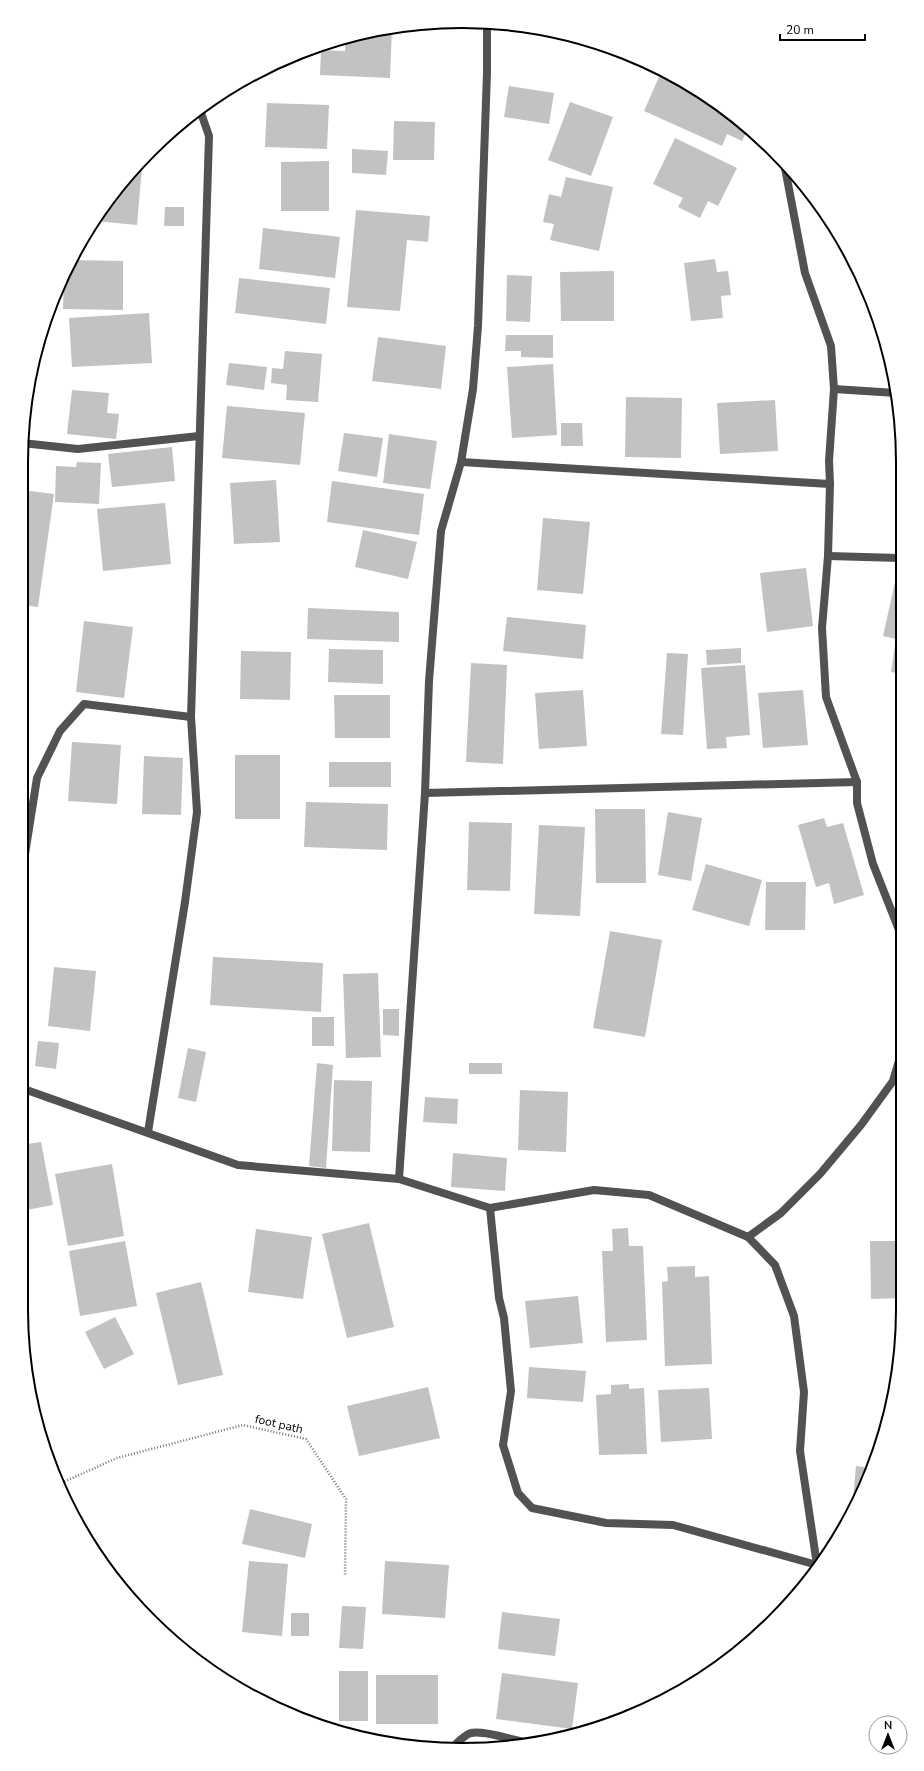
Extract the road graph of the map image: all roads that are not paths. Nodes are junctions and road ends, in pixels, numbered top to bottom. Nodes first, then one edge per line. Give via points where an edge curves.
1 (487, 29) edge
2 (202, 115) edge
3 (787, 175) edge
4 (834, 389) junction
5 (890, 394) edge
6 (199, 436) junction
7 (29, 444) edge
8 (461, 462) junction
9 (830, 484) junction
10 (828, 556) junction
11 (896, 558) edge
12 (190, 717) junction
13 (857, 782) junction
14 (425, 793) junction
15 (28, 841) edge
16 (896, 922) edge
17 (896, 1081) edge
18 (28, 1090) edge
19 (148, 1132) junction
20 (399, 1179) junction
21 (490, 1208) junction
22 (748, 1237) junction
23 (816, 1559) edge
24 (813, 1563) edge
25 (515, 1739) edge
26 (457, 1743) edge

1 - 8 street via 478,326 473,389
2 - 6 street via 209,136
3 - 4 street via 805,273 831,346
4 - 5 street
4 - 9 street
6 - 7 street via 78,449
6 - 12 street
8 - 9 street
8 - 14 street via 441,531 429,681
9 - 10 street
10 - 11 street
10 - 13 street via 822,628 826,697
12 - 15 street via 84,704 60,731 38,778
12 - 19 street via 197,812
13 - 14 street
13 - 16 street via 857,804 873,864
14 - 20 street
17 - 22 street via 820,1174 781,1213
18 - 19 street
19 - 20 street via 238,1165
20 - 21 street
21 - 22 street via 594,1190 649,1195
21 - 24 street via 511,1391 503,1445 518,1493 532,1508 606,1523 673,1525
22 - 23 street via 775,1265 794,1316 804,1392 800,1451
25 - 26 street via 500,1735 471,1733

